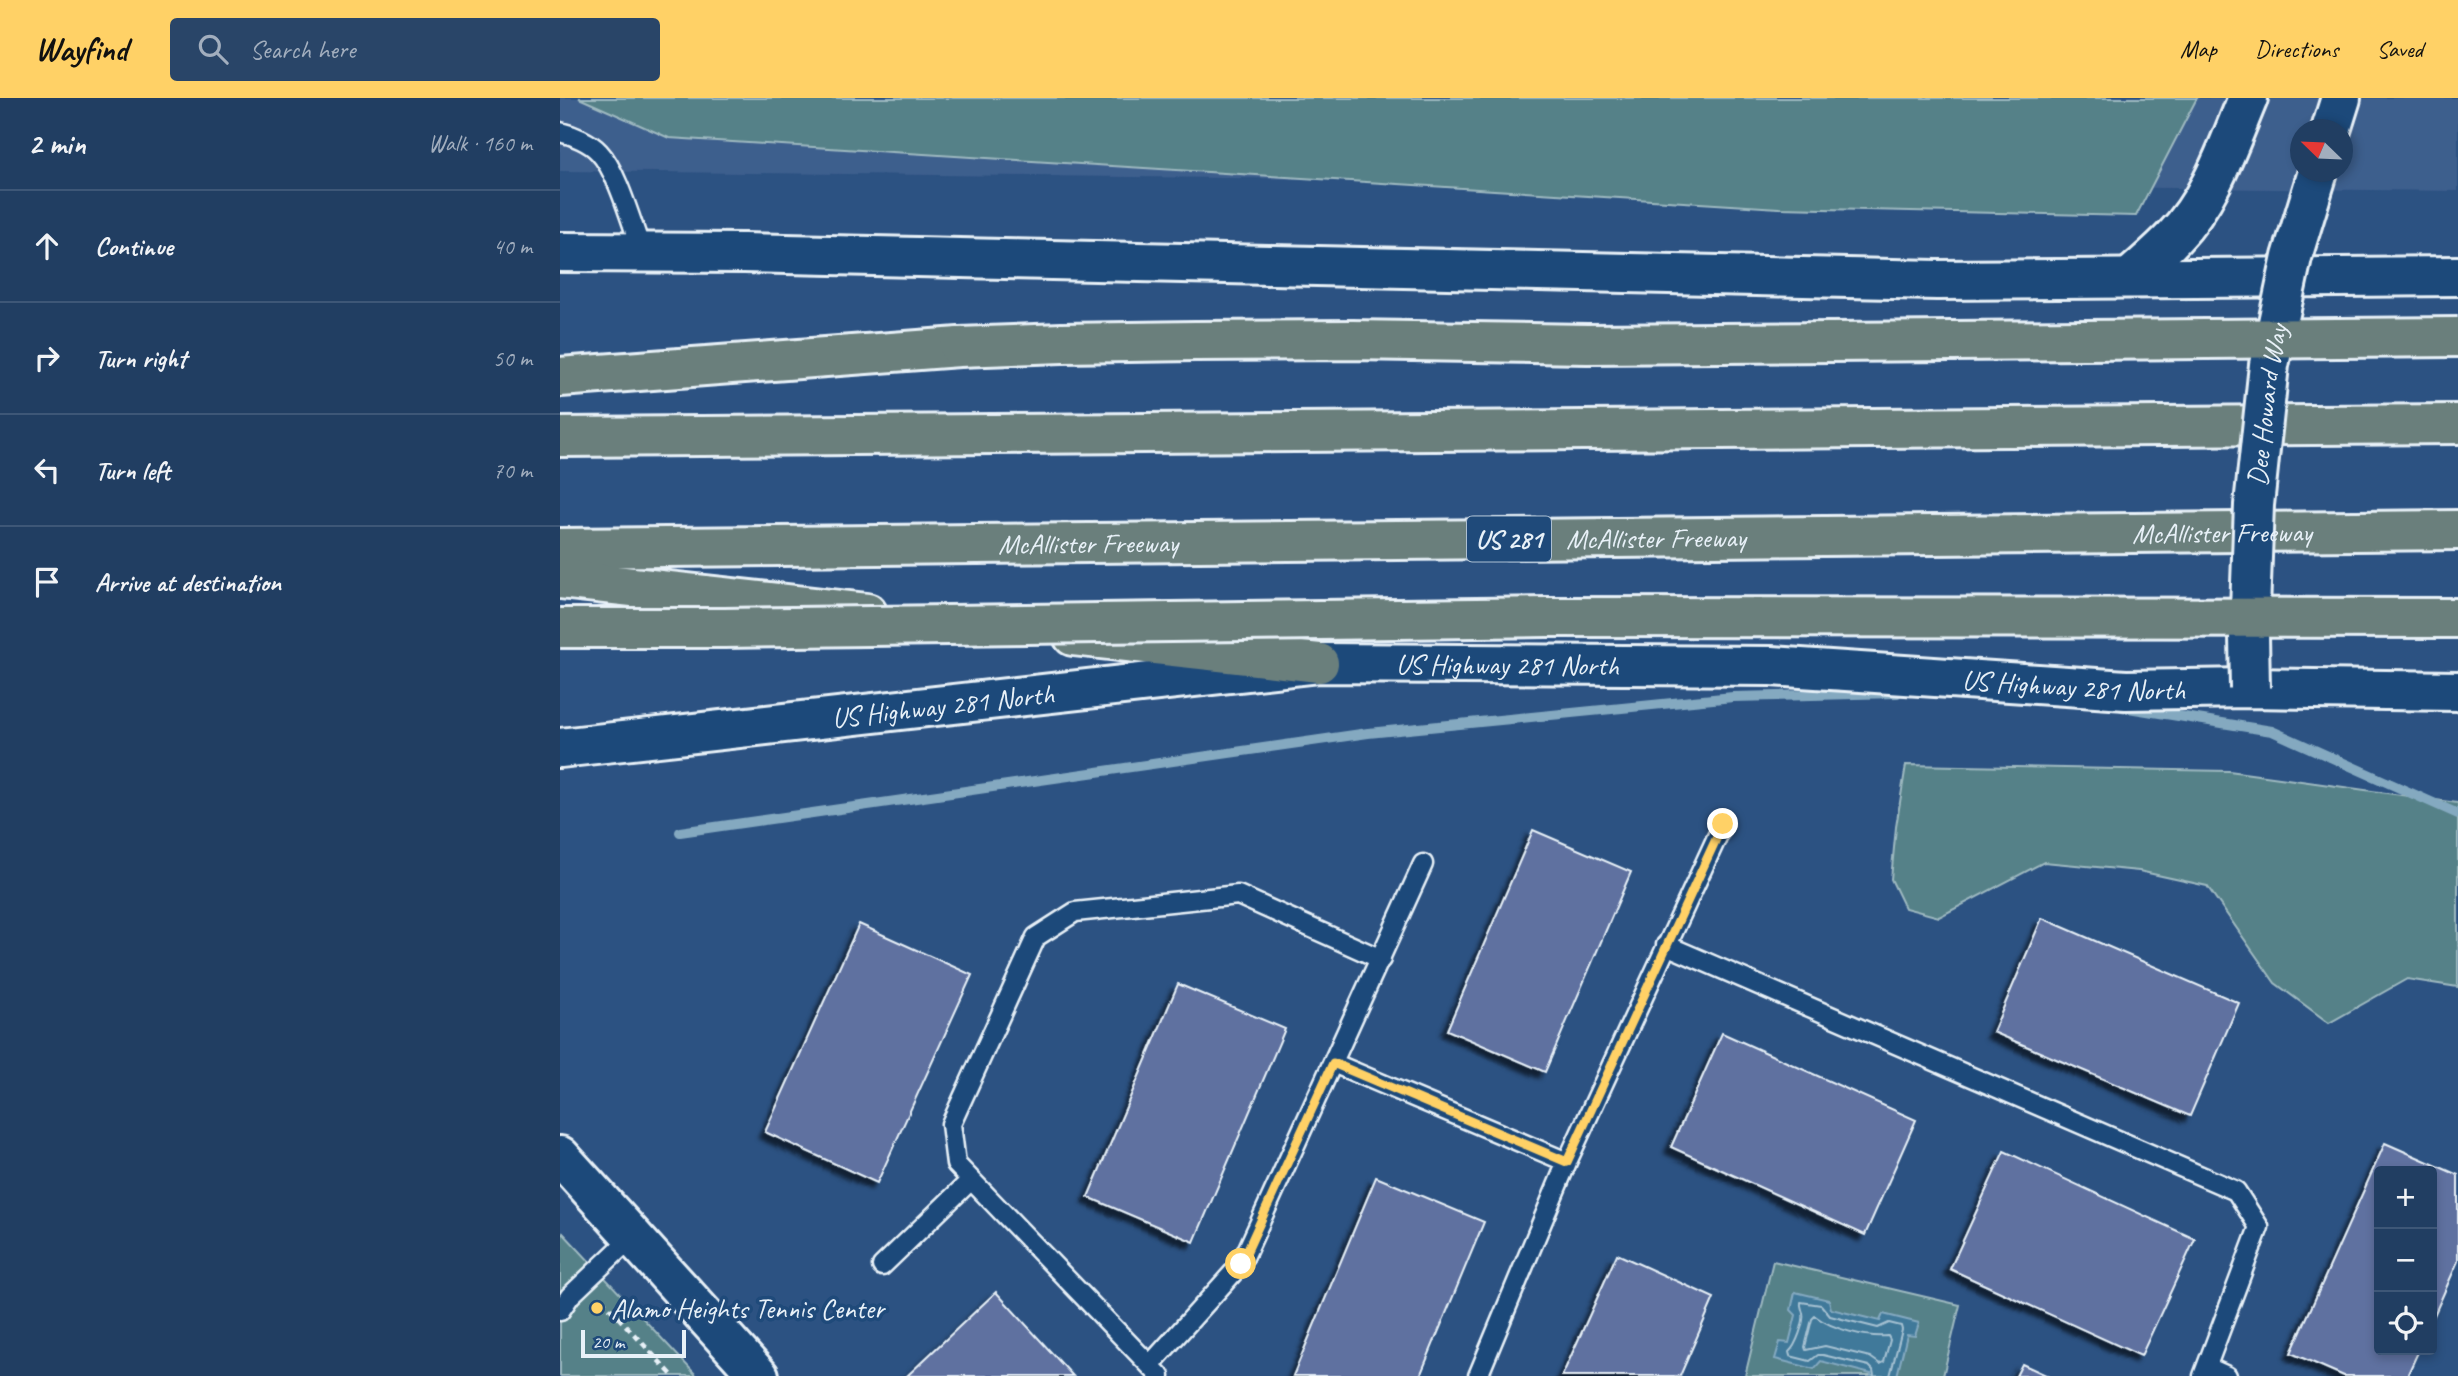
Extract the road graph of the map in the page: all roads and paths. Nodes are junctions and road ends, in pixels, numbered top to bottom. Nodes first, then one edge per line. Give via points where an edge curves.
1 (2248, 98) edge
2 (560, 132) edge
3 (2315, 182) edge
4 (560, 252) edge
5 (642, 254) junction
6 (2458, 276) edge
7 (2130, 278) junction
8 (2458, 337) edge
9 (560, 377) edge
10 (2458, 424) edge
11 (560, 437) edge
12 (2458, 530) edge
13 (560, 548) edge
14 (560, 579) edge
15 (2458, 618) edge
16 (560, 628) edge
17 (1319, 663) junction
18 (2250, 688) junction
19 (2458, 691) edge
20 (560, 748) edge
21 (1723, 824) dead end
22 (1423, 864) dead end
23 (1666, 945) junction
24 (1381, 959) junction
25 (1333, 1063) junction
26 (560, 1156) edge
27 (1567, 1162) junction
28 (971, 1180) junction
29 (633, 1236) junction
30 (882, 1266) dead end
31 (585, 1282) junction
32 (560, 1311) edge
33 (1155, 1371) edge
34 (2205, 1371) edge
35 (673, 1376) edge
36 (759, 1376) edge
37 (1478, 1376) edge
38 (2227, 1376) edge

1 - 7 main road via 2201,202 2175,236
2 - 5 lane via 598,150 610,167
3 - 18 main road, Dee Howard Way, bridge via 2292,257 2269,365 2254,505
4 - 5 main road
5 - 7 main road via 1937,280
6 - 7 main road
8 - 9 highway, bridge via 1062,343
10 - 11 highway
12 - 13 highway, McAllister Freeway / US 281
14 - 17 highway
15 - 16 highway, bridge via 1546,617
17 - 18 main road, US Highway 281 North via 1771,666 2126,690
17 - 20 main road, US Highway 281 North
18 - 19 main road, US Highway 281 North
21 - 23 lane
22 - 24 lane
23 - 27 lane
23 - 34 lane via 2236,1191 2259,1227
24 - 25 lane
24 - 28 lane via 1238,895 1075,912 1035,937 951,1124 956,1164
25 - 27 lane
25 - 33 lane via 1241,1264
26 - 29 main road
27 - 37 lane
28 - 30 lane
28 - 33 lane
29 - 31 lane
29 - 36 main road
31 - 32 lane
31 - 35 path
34 - 38 lane

